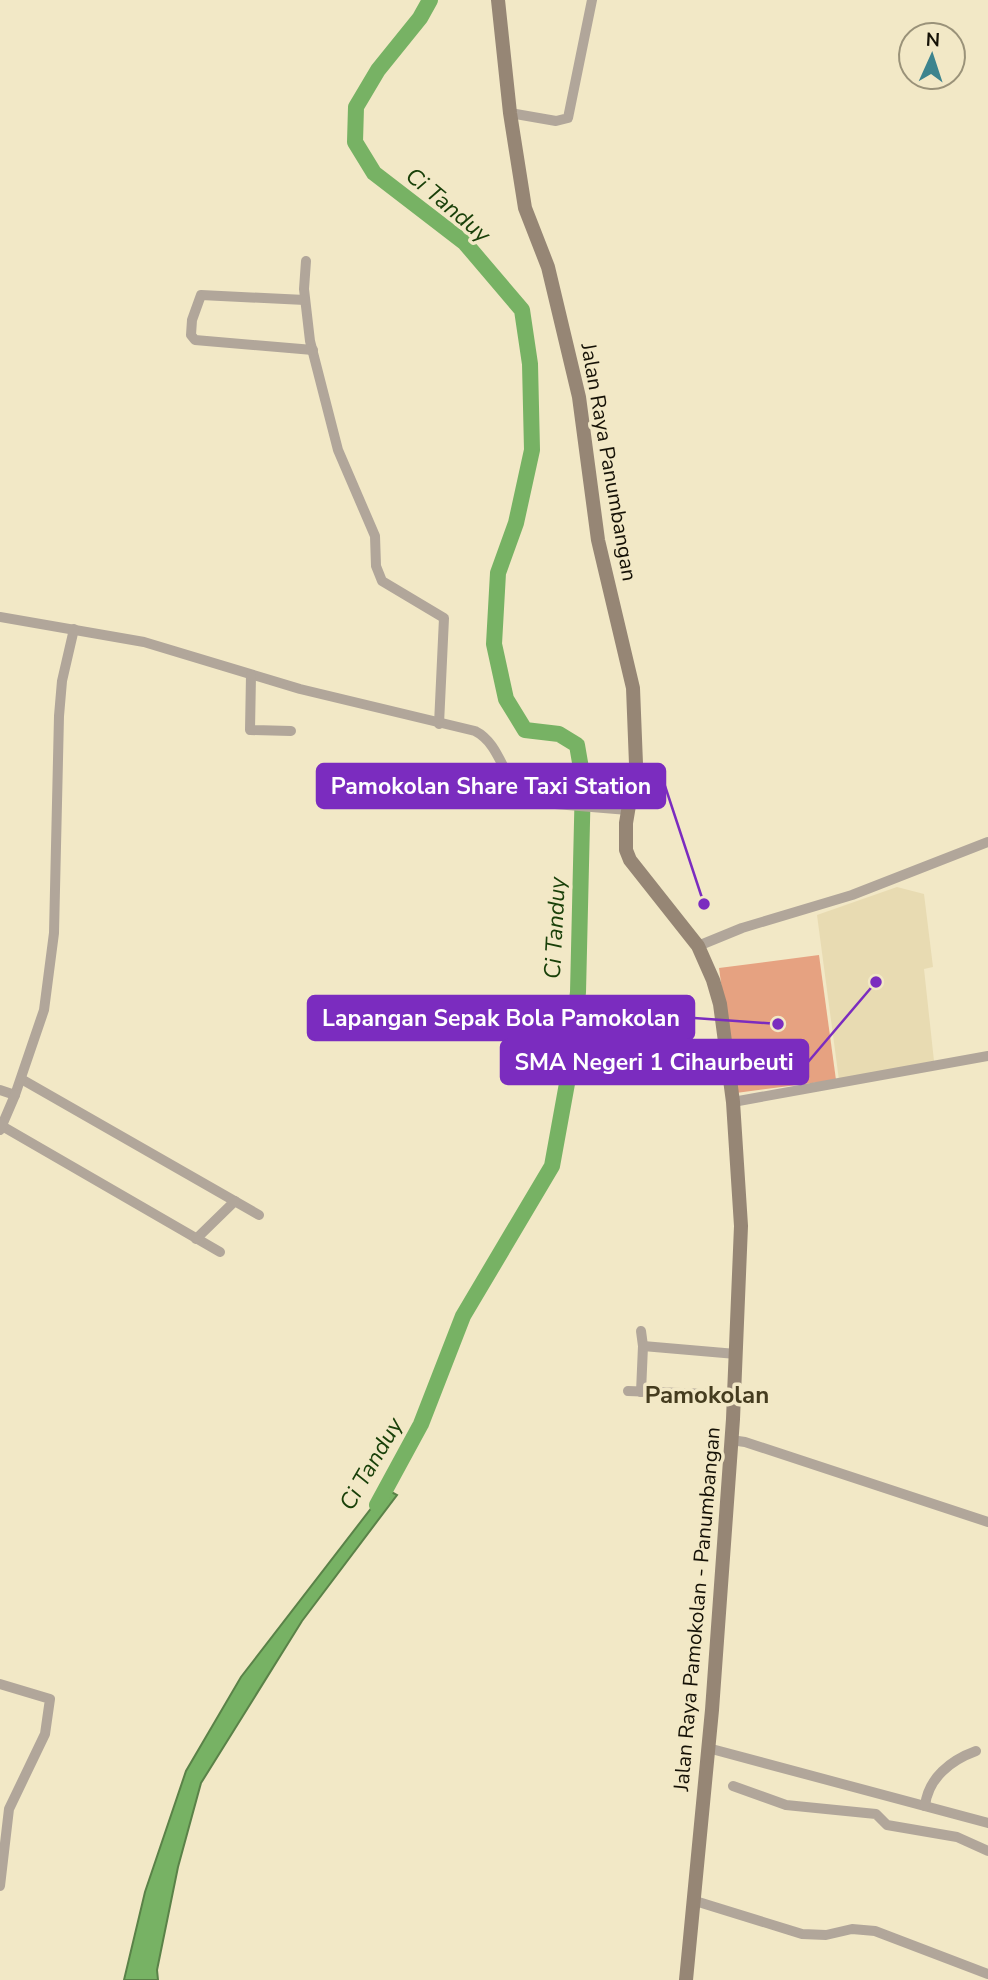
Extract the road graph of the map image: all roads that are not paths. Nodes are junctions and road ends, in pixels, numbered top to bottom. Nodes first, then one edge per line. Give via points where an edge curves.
1 (498, 0) edge
2 (592, 0) edge
3 (510, 113) junction
4 (306, 261) dead end
5 (305, 300) junction
6 (313, 350) junction
7 (0, 617) edge
8 (74, 629) junction
9 (250, 675) junction
10 (439, 724) junction
11 (291, 731) dead end
12 (628, 810) junction
13 (988, 842) edge
14 (698, 946) junction
15 (988, 1056) edge
16 (23, 1080) junction
17 (0, 1090) edge
18 (15, 1095) junction
19 (733, 1102) junction
20 (1, 1128) edge
21 (235, 1201) junction
22 (259, 1215) dead end
23 (195, 1239) junction
24 (220, 1252) dead end
25 (641, 1331) dead end
26 (643, 1346) junction
27 (736, 1353) junction
28 (628, 1391) dead end
29 (641, 1392) junction
30 (734, 1395) junction
31 (731, 1440) junction
32 (988, 1522) edge
33 (0, 1684) edge
34 (708, 1748) junction
35 (976, 1751) dead end
36 (733, 1786) dead end
37 (925, 1807) junction
38 (988, 1824) edge
39 (988, 1851) edge
40 (0, 1886) edge
41 (692, 1900) junction
42 (988, 1973) edge
43 (686, 1980) edge

1 - 3 main road, Jalan Raya Panumbangan
2 - 3 street via 566,121
3 - 12 main road, Jalan Raya Panumbangan via 526,208 548,267 579,397 598,540 633,688 636,764
4 - 5 street
5 - 6 street
5 - 6 street via 201,295 191,335 195,340
6 - 10 street via 344,468 375,536 376,566 382,581 444,618
7 - 8 street
8 - 9 street via 144,642
8 - 16 street via 59,716 54,933 44,1010
9 - 10 street
9 - 11 street via 250,730
10 - 12 street via 482,735 518,794 531,803
12 - 14 main road, Jalan Raya Pamokolan - Panumbangan via 625,835 630,860
13 - 14 street via 852,895
14 - 19 main road, Jalan Raya Pamokolan - Panumbangan via 720,1004
15 - 19 street
16 - 18 street
16 - 21 street
17 - 18 street
18 - 20 street
19 - 27 main road, Jalan Raya Pamokolan - Panumbangan via 741,1226
20 - 23 street
21 - 22 street
21 - 23 street
23 - 24 street
25 - 26 street
26 - 27 street
26 - 29 street
27 - 30 main road, Jalan Raya Pamokolan - Panumbangan
28 - 29 street
29 - 30 street
30 - 31 main road, Jalan Raya Pamokolan - Panumbangan
31 - 32 street
31 - 34 main road, Jalan Raya Pamokolan - Panumbangan
33 - 40 street via 50,1700 45,1734 9,1809
34 - 37 street
34 - 41 main road, Jalan Raya Pamokolan - Panumbangan
35 - 37 street via 940,1774 931,1785
36 - 39 street via 786,1805 876,1814 887,1825 957,1837
37 - 38 street
41 - 42 street via 802,1934 875,1931
41 - 43 main road, Jalan Raya Pamokolan - Panumbangan

